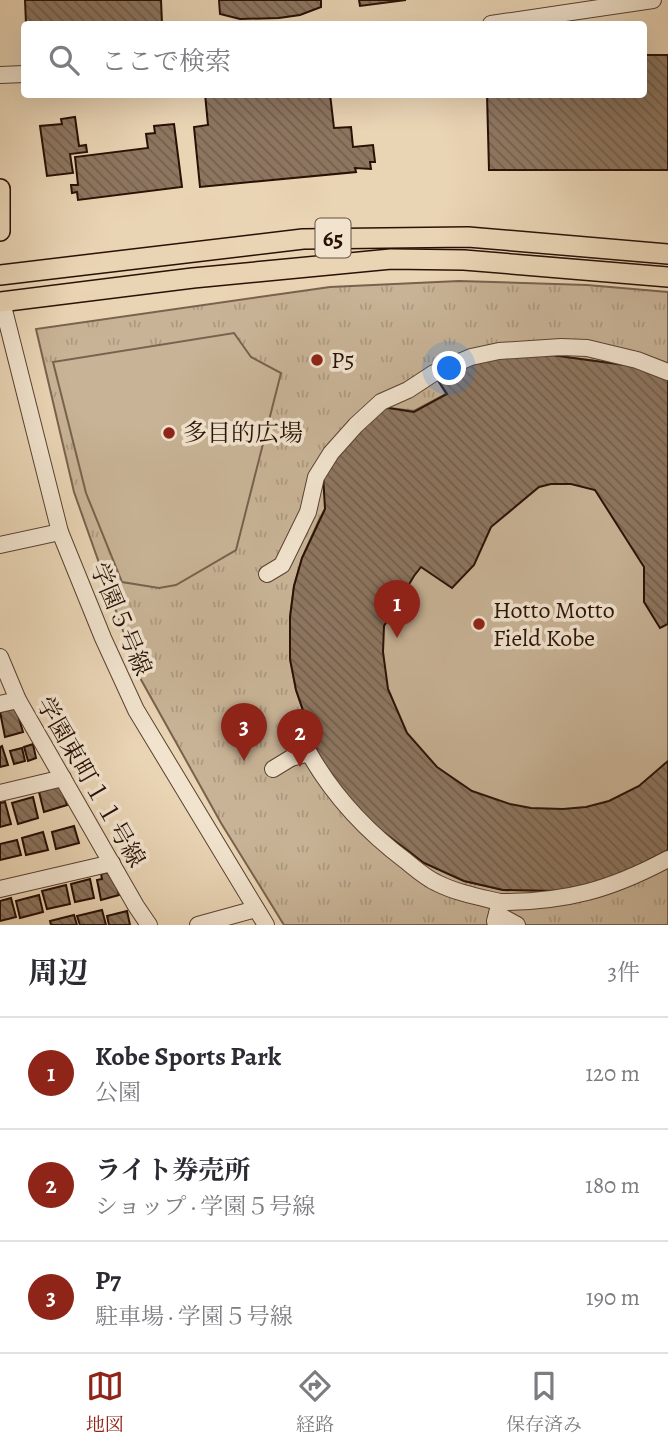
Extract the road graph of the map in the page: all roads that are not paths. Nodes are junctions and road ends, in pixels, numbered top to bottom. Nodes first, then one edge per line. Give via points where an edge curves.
1 (653, 0) edge
2 (511, 21) edge
3 (21, 74) edge
4 (0, 75) edge
5 (0, 189) edge
6 (0, 231) edge
7 (668, 254) edge
8 (0, 275) edge
9 (668, 276) edge
10 (1, 299) edge
11 (668, 372) edge
12 (60, 532) junction
13 (0, 545) edge
14 (267, 574) dead end
15 (0, 657) edge
16 (18, 700) junction
17 (0, 704) edge
18 (273, 769) dead end
19 (63, 778) junction
20 (0, 793) edge
21 (668, 859) edge
22 (111, 863) junction
23 (0, 889) edge
24 (256, 909) junction
25 (498, 914) edge
26 (149, 925) edge
27 (198, 925) edge
28 (266, 925) edge
29 (516, 925) edge

1 - 2 street
3 - 4 street
5 - 6 main road
7 - 8 main road, 65 via 491,238 350,237
9 - 10 main road, 65 via 391,259
10 - 12 street, 学園５号線
11 - 14 street via 587,348 561,347 499,351 434,373 381,402 331,453 316,477 309,512 282,565
12 - 13 street
12 - 24 street, 学園５号線 via 136,710
15 - 16 street, 学園東町１１号線
16 - 17 street
16 - 19 street, 学園東町１１号線
18 - 25 street via 313,752 324,779 358,821 446,890
19 - 20 street
19 - 22 street, 学園東町１１号線
21 - 25 street via 614,885 569,898 529,902
22 - 23 street
22 - 26 street, 学園東町１１号線
24 - 27 street
24 - 28 street, 学園５号線
25 - 29 street

